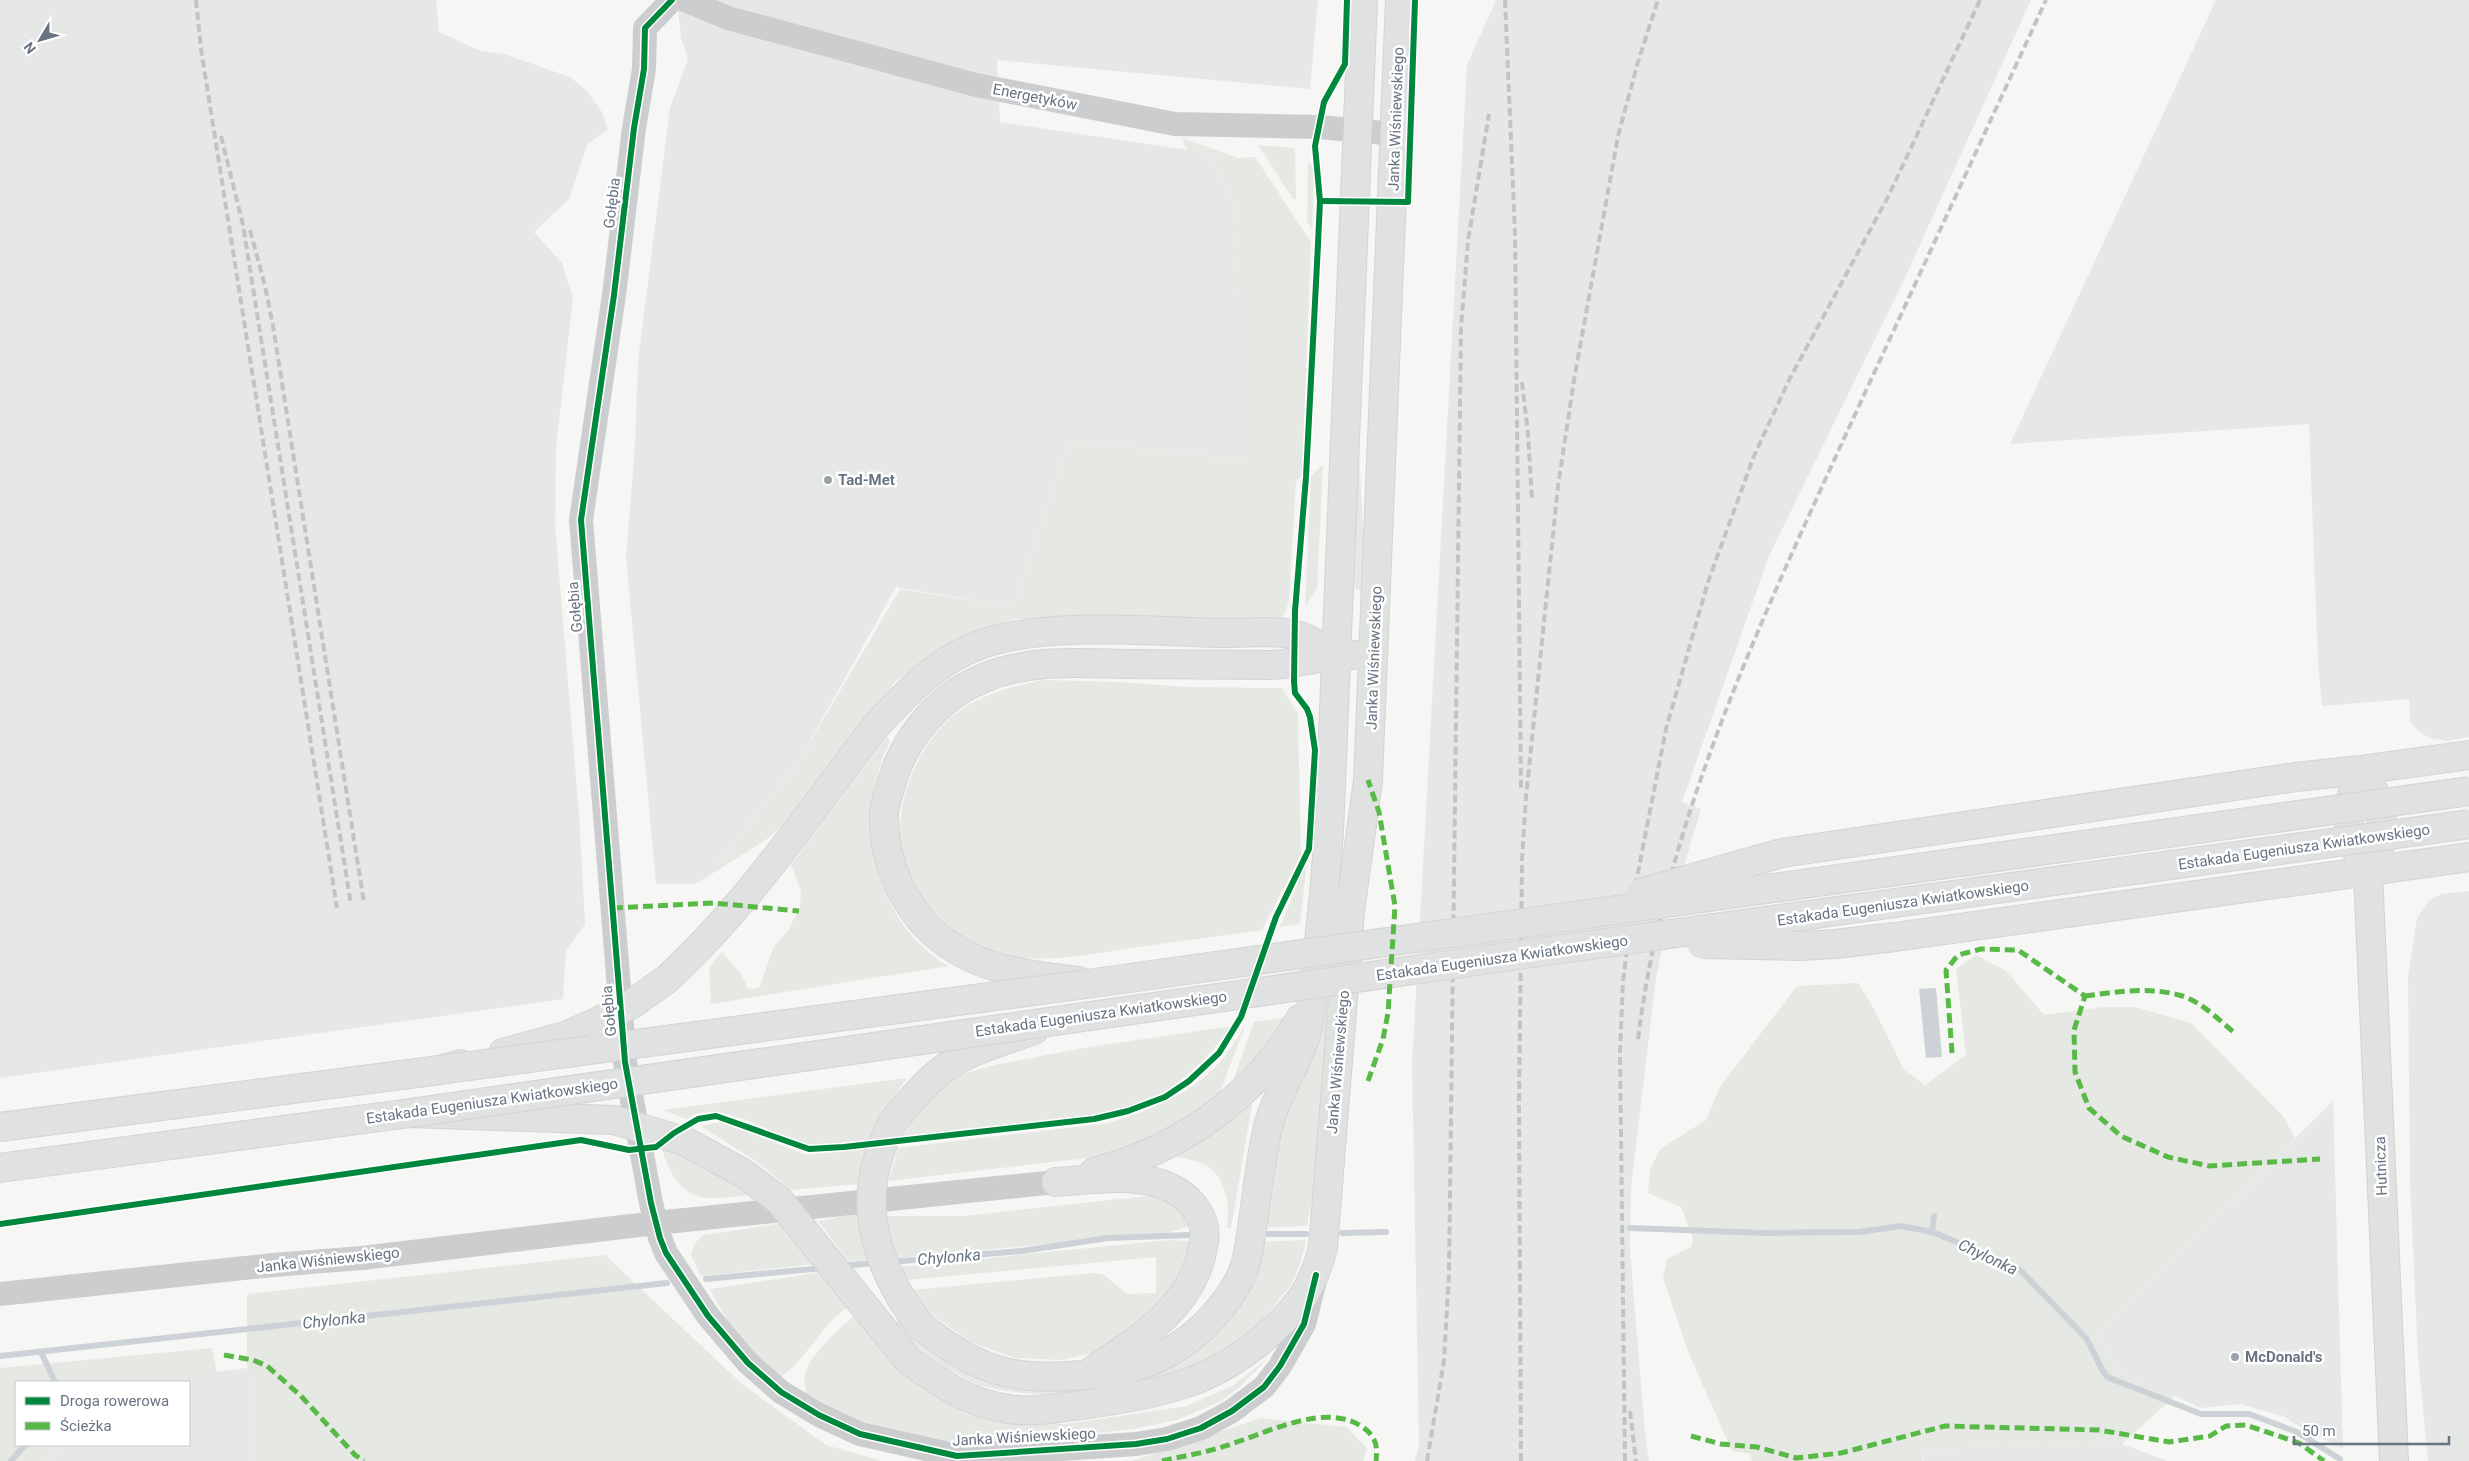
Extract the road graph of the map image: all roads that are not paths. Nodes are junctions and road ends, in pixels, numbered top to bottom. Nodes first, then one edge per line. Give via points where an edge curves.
1 (672, 0) edge
2 (685, 0) edge
3 (1363, 0) edge
4 (1400, 0) edge
5 (1358, 132) junction
6 (1395, 134) junction
7 (1337, 655) junction
8 (1374, 655) junction
9 (2469, 754) edge
10 (2430, 760) junction
11 (2360, 770) junction
12 (2469, 770) edge
13 (2469, 791) edge
14 (2469, 824) edge
15 (2469, 846) edge
16 (2469, 857) edge
17 (2442, 861) junction
18 (2368, 872) junction
19 (1543, 921) junction
20 (1617, 943) junction
21 (1094, 983) junction
22 (1314, 985) junction
23 (1060, 1020) junction
24 (440, 1070) junction
25 (410, 1112) junction
26 (0, 1127) edge
27 (0, 1168) edge
28 (1056, 1182) junction
29 (656, 1223) junction
30 (1316, 1275) junction
31 (0, 1294) edge
32 (1086, 1375) junction
33 (2394, 1461) edge

1 - 29 street, Gołębia via 645,28 644,69 581,520 626,1062
2 - 5 street, Energetyków via 728,18 1001,90 1175,124 1319,126
3 - 5 main road, Janka Wiśniewskiego
4 - 6 main road, Janka Wiśniewskiego
5 - 6 street, Energetyków
5 - 7 main road, Janka Wiśniewskiego
6 - 8 main road, Janka Wiśniewskiego
7 - 8 main road
7 - 21 main road, bridge via 1295,664 1270,665 1035,665 984,677 958,692 931,713 910,739 892,779 884,812 886,842 896,881 913,911 944,942 975,960 1018,973
7 - 22 main road, Janka Wiśniewskiego via 1329,832
7 - 24 main road, bridge via 1295,634 1076,631 1015,635 955,656 932,671 875,727 734,912 667,979 615,1013 564,1036
8 - 30 main road, Janka Wiśniewskiego via 1368,780 1350,912 1328,1198 1323,1247
9 - 10 main road
10 - 11 main road
10 - 12 street
11 - 18 main road, Hutnicza via 2369,782 2383,818 2382,845
11 - 19 main road, bridge via 1782,853
13 - 19 main road, Estakada Eugeniusza Kwiatkowskiego, bridge
14 - 20 main road, Estakada Eugeniusza Kwiatkowskiego, bridge
15 - 17 street
16 - 17 main road
17 - 18 main road
18 - 20 main road, bridge via 1835,944
18 - 33 main road, Hutnicza
19 - 21 main road, Estakada Eugeniusza Kwiatkowskiego, bridge
20 - 23 main road, Estakada Eugeniusza Kwiatkowskiego, bridge
21 - 24 main road, Estakada Eugeniusza Kwiatkowskiego, bridge
22 - 28 main road via 1282,1048 1222,1110 1165,1146 1116,1166
22 - 32 main road via 1303,1045 1282,1086 1270,1122 1247,1260 1233,1291 1213,1318 1190,1340 1168,1354 1110,1374
23 - 25 main road, Estakada Eugeniusza Kwiatkowskiego, bridge
23 - 32 main road, bridge via 976,1052 944,1069 924,1085 892,1122 881,1147 872,1201 886,1272 922,1326 946,1346 992,1370 1037,1378
24 - 26 main road, Estakada Eugeniusza Kwiatkowskiego
25 - 27 main road, Estakada Eugeniusza Kwiatkowskiego
25 - 30 main road, bridge via 614,1120 684,1141 743,1173 779,1200 908,1360 947,1388 1008,1409 1040,1410 1144,1395 1200,1379 1252,1350 1286,1317
28 - 29 street, Janka Wiśniewskiego
28 - 32 main road via 1110,1178 1154,1182 1178,1192 1193,1204 1203,1219 1205,1239 1202,1258 1193,1281 1182,1296 1166,1316
29 - 30 street, Janka Wiśniewskiego via 666,1253 708,1316 748,1362 781,1392 860,1434 957,1456 1136,1444 1167,1439 1201,1428 1232,1411 1264,1387 1280,1366 1304,1324
29 - 31 street, Janka Wiśniewskiego via 362,1258

